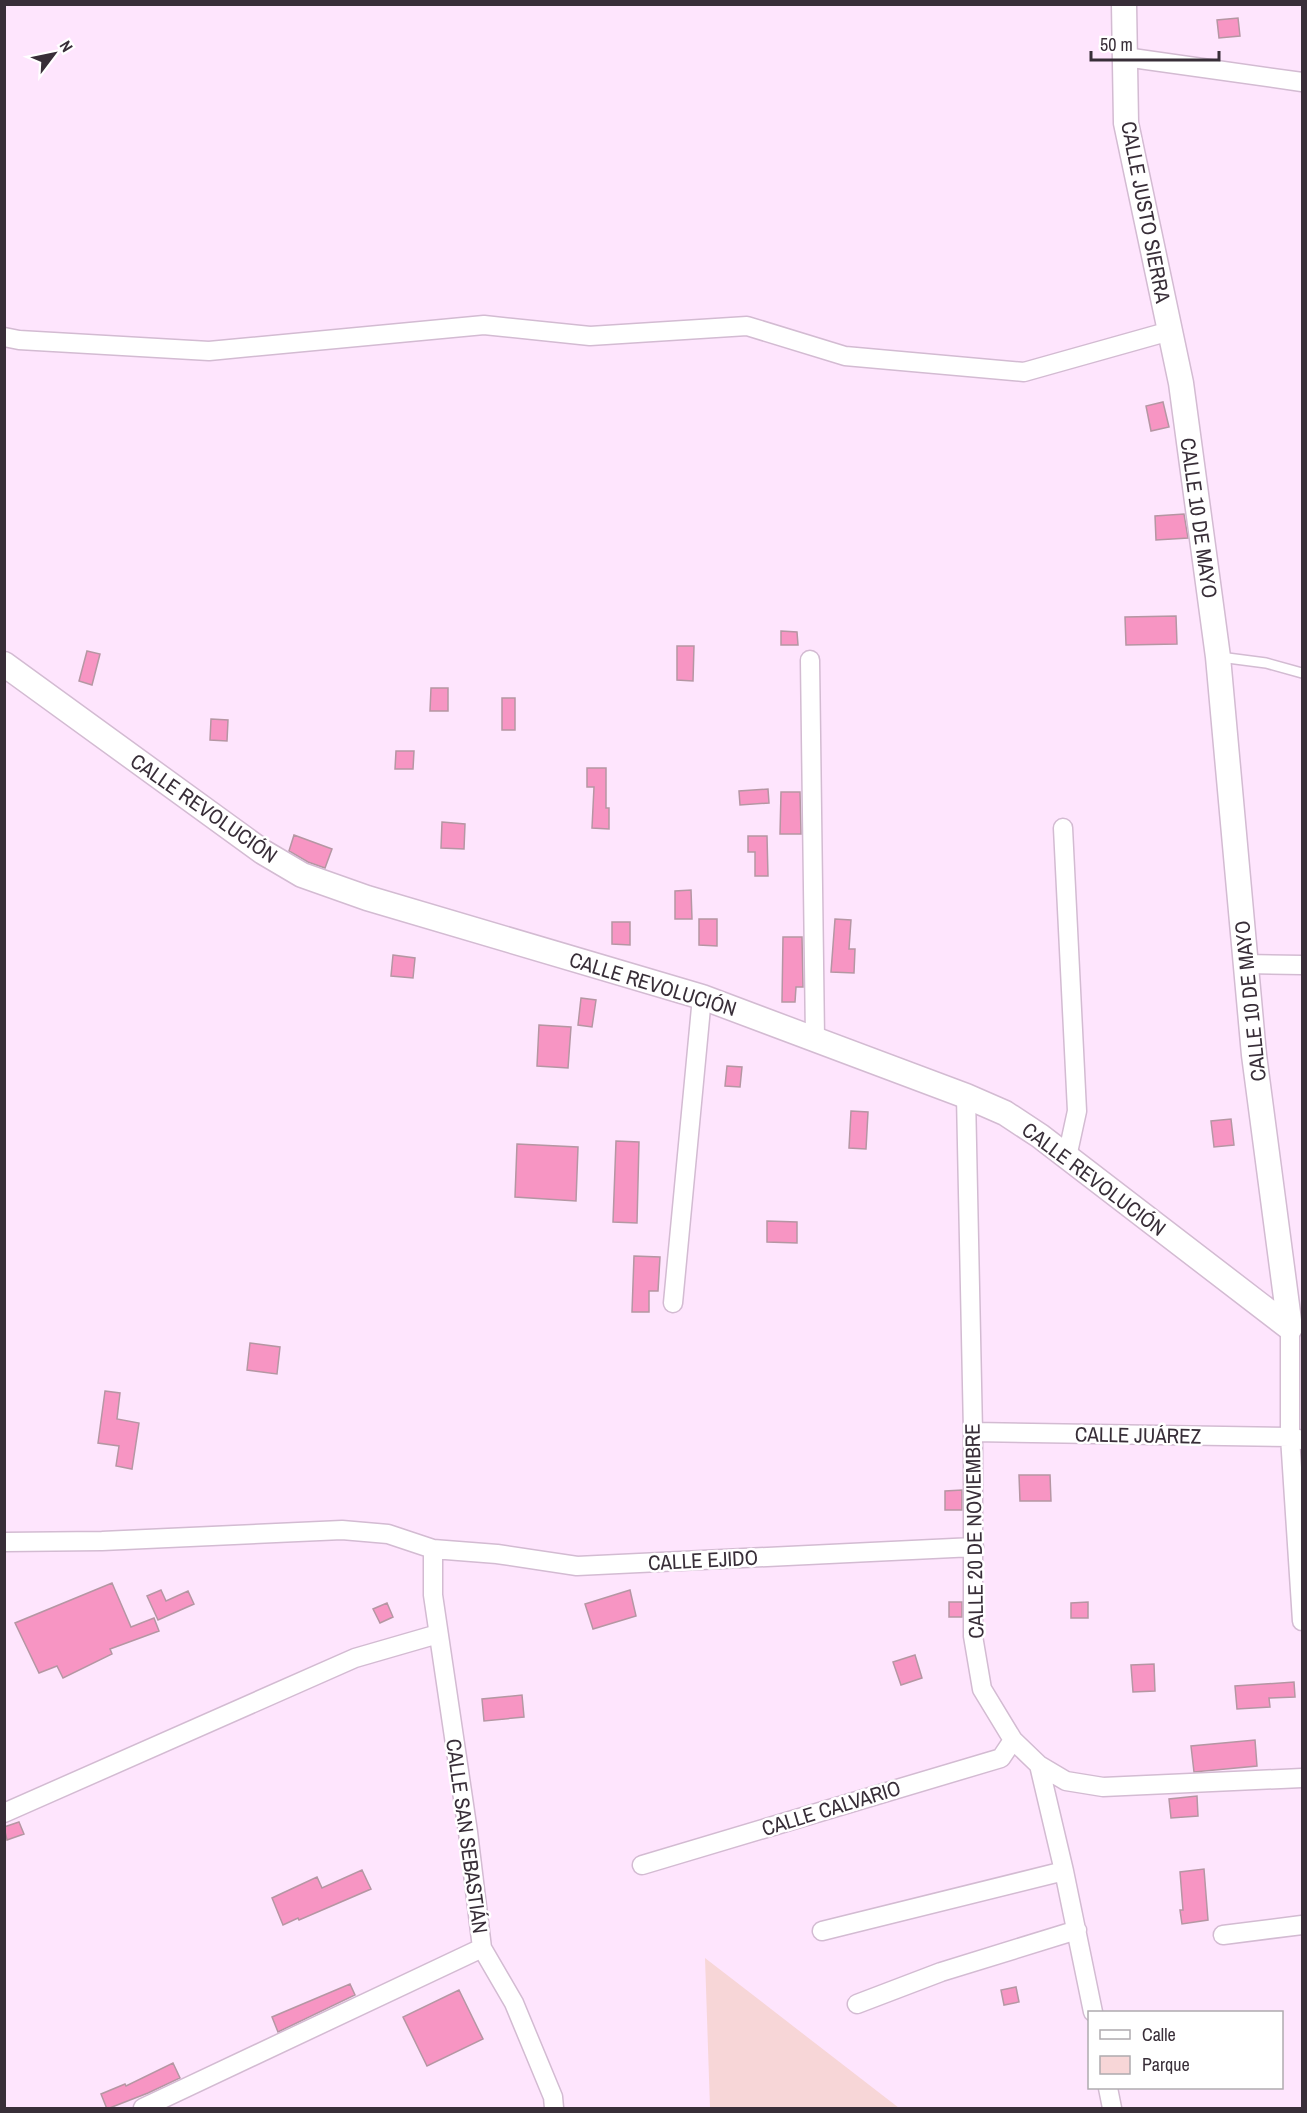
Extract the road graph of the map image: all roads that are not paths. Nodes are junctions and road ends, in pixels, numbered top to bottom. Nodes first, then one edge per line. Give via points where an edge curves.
1 (1124, 4) edge
2 (1125, 57) junction
3 (1302, 82) edge
4 (1170, 331) junction
5 (4, 337) edge
6 (1181, 383) joint
7 (1218, 657) junction
8 (810, 660) dead end
9 (4, 664) edge
10 (1302, 673) edge
11 (1063, 828) dead end
12 (1245, 964) junction
13 (1302, 966) edge
14 (702, 997) junction
15 (815, 1039) junction
16 (966, 1096) junction
17 (1067, 1157) junction
18 (673, 1303) dead end
19 (1295, 1305) edge
20 (1290, 1328) junction
21 (973, 1432) junction
22 (1296, 1439) edge
23 (4, 1542) edge
24 (974, 1547) junction
25 (433, 1549) junction
26 (1302, 1621) edge
27 (438, 1634) junction
28 (1013, 1740) junction
29 (1040, 1765) junction
30 (1302, 1778) edge
31 (4, 1813) edge
32 (642, 1865) dead end
33 (1064, 1871) junction
34 (1302, 1925) edge
35 (1077, 1930) junction
36 (822, 1931) dead end
37 (1222, 1935) dead end
38 (482, 1948) junction
39 (857, 2004) dead end
40 (1093, 2011) edge
41 (1108, 2089) edge
42 (143, 2109) edge
43 (554, 2109) edge
44 (1112, 2109) edge

1 - 2 street, CALLE JUSTO SIERRA
2 - 3 street
2 - 4 street, CALLE JUSTO SIERRA via 1126,123
4 - 5 street via 1024,372 845,356 747,326 590,336 484,325 209,351
4 - 6 street, CALLE JUSTO SIERRA
6 - 7 street, CALLE 10 DE MAYO
7 - 10 lane via 1266,663
7 - 12 street, CALLE 10 DE MAYO
8 - 15 street
9 - 14 street, CALLE REVOLUCIÓN via 263,852 302,875 367,898
11 - 17 street via 1077,1111
12 - 13 street
12 - 19 street, CALLE 10 DE MAYO via 1254,1055
14 - 15 street, CALLE REVOLUCIÓN
14 - 18 street
15 - 16 street, CALLE REVOLUCIÓN
16 - 17 street, CALLE REVOLUCIÓN via 1005,1113
16 - 21 street, CALLE 20 DE NOVIEMBRE
17 - 20 street, CALLE REVOLUCIÓN
19 - 20 street, CALLE 10 DE MAYO
20 - 22 street, CALLE 10 DE MAYO
21 - 22 street, CALLE JUÁREZ
21 - 24 street, CALLE 20 DE NOVIEMBRE
22 - 26 street, CALLE 10 DE MAYO
23 - 25 street, CALLE EJIDO via 342,1530 388,1534
24 - 25 street, CALLE EJIDO via 577,1566
24 - 28 street, CALLE 20 DE NOVIEMBRE via 973,1636 982,1689
25 - 27 street, CALLE SAN SEBASTIÁN
27 - 31 street via 355,1658
27 - 38 street, CALLE SAN SEBASTIÁN
28 - 29 street, CALLE 20 DE NOVIEMBRE
28 - 32 street, CALLE CALVARIO via 1001,1758
29 - 30 street, CALLE 20 DE NOVIEMBRE via 1066,1781 1103,1787
29 - 33 street
33 - 35 street
33 - 36 street
34 - 37 street
35 - 39 street via 941,1972
35 - 40 street
38 - 42 street
38 - 43 street, CALLE SAN SEBASTIÁN via 514,2003 553,2097
41 - 44 street

